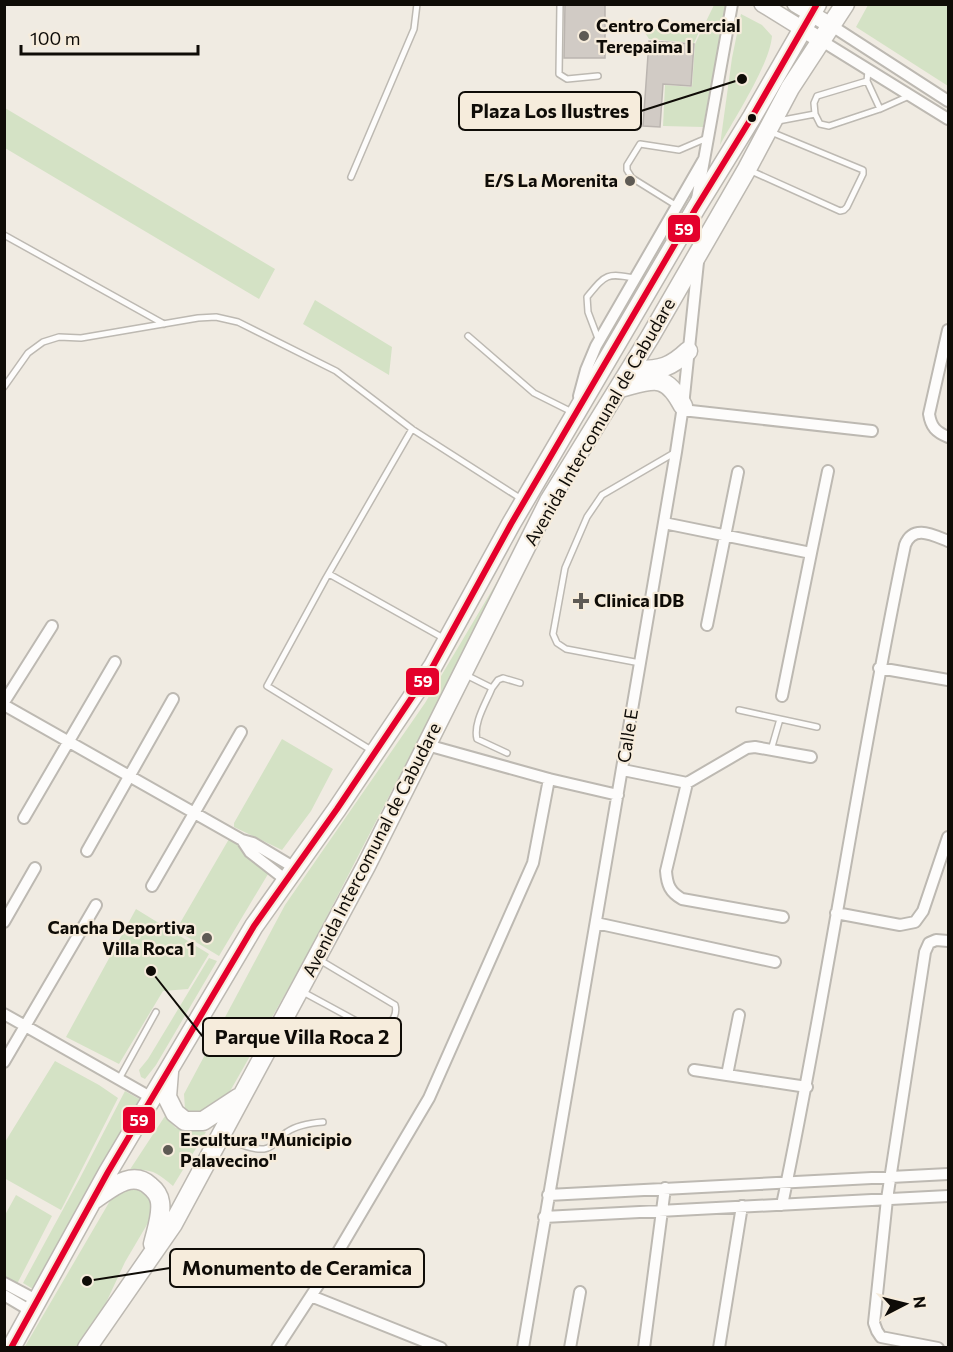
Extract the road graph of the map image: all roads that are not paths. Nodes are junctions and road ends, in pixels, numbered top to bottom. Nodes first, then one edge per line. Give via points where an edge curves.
1 (417, 4) edge
2 (560, 4) edge
3 (732, 4) edge
4 (762, 4) edge
5 (845, 4) edge
6 (804, 10) edge
7 (827, 34) junction
8 (868, 75) junction
9 (598, 76) dead end
10 (910, 95) junction
11 (948, 101) edge
12 (879, 109) junction
13 (815, 114) junction
14 (948, 119) edge
15 (769, 126) junction
16 (708, 137) junction
17 (704, 159) junction
18 (747, 169) junction
19 (351, 177) dead end
20 (677, 206) junction
21 (696, 207) junction
22 (4, 235) edge
23 (699, 252) junction
24 (635, 278) junction
25 (164, 324) junction
26 (468, 336) dead end
27 (947, 337) edge
28 (599, 340) junction
29 (688, 351) junction
30 (630, 370) junction
31 (4, 387) edge
32 (620, 388) junction
33 (682, 408) junction
34 (574, 415) junction
35 (412, 429) junction
36 (872, 431) dead end
37 (948, 436) edge
38 (676, 452) junction
39 (828, 471) dead end
40 (738, 472) dead end
41 (525, 501) junction
42 (664, 523) junction
43 (726, 536) junction
44 (948, 541) edge
45 (811, 553) junction
46 (329, 574) junction
47 (707, 625) dead end
48 (52, 626) dead end
49 (447, 640) junction
50 (115, 662) dead end
51 (640, 663) junction
52 (879, 668) junction
53 (463, 674) junction
54 (948, 680) edge
55 (520, 683) dead end
56 (492, 688) junction
57 (782, 696) dead end
58 (173, 699) dead end
59 (4, 703) edge
60 (739, 710) dead end
61 (780, 719) junction
62 (817, 727) dead end
63 (241, 732) dead end
64 (69, 741) junction
65 (427, 745) junction
66 (771, 750) junction
67 (375, 752) junction
68 (507, 753) dead end
69 (811, 757) dead end
70 (623, 770) junction
71 (130, 775) junction
72 (549, 779) junction
73 (687, 783) junction
74 (618, 795) junction
75 (195, 812) junction
76 (24, 818) dead end
77 (948, 837) edge
78 (87, 851) dead end
79 (35, 868) dead end
80 (291, 874) junction
81 (152, 886) dead end
82 (96, 905) dead end
83 (836, 913) junction
84 (783, 917) dead end
85 (4, 922) edge
86 (596, 923) junction
87 (948, 941) edge
88 (316, 958) junction
89 (775, 962) dead end
90 (299, 990) junction
91 (156, 1011) dead end
92 (4, 1014) edge
93 (738, 1015) dead end
94 (26, 1026) junction
95 (4, 1062) edge
96 (170, 1067) junction
97 (694, 1070) dead end
98 (727, 1075) junction
99 (118, 1079) junction
100 (807, 1087) junction
101 (242, 1095) junction
102 (152, 1098) junction
103 (323, 1122) dead end
104 (221, 1136) junction
105 (948, 1174) edge
106 (891, 1177) junction
107 (787, 1181) junction
108 (665, 1188) junction
109 (548, 1195) junction
110 (948, 1196) edge
111 (887, 1199) junction
112 (91, 1202) junction
113 (782, 1205) junction
114 (742, 1206) junction
115 (663, 1209) junction
116 (544, 1217) junction
117 (152, 1252) junction
118 (4, 1283) edge
119 (580, 1292) dead end
120 (4, 1295) edge
121 (311, 1296) junction
122 (34, 1305) junction
123 (11, 1347) edge
124 (87, 1347) edge
125 (277, 1347) edge
126 (441, 1347) edge
127 (523, 1347) edge
128 (570, 1347) edge
129 (644, 1347) edge
130 (719, 1347) edge
131 (938, 1347) edge

1 - 19 lane via 414,29
2 - 9 lane via 559,74 567,79
3 - 16 street
4 - 6 street
5 - 7 highway, Avenida Intercomunal de Cabudare
6 - 7 street
6 - 21 highway, Avenida Intercomunal de Cabudare via 752,117
7 - 8 street
7 - 11 street
7 - 15 highway, Avenida Intercomunal de Cabudare
8 - 10 street
8 - 12 lane
8 - 13 lane via 817,96
10 - 12 lane
10 - 14 street
12 - 13 lane via 829,126 820,124
13 - 15 lane
15 - 18 highway, Avenida Intercomunal de Cabudare
15 - 18 lane via 863,170 847,207 840,211
16 - 17 street
16 - 20 lane via 679,150 640,144 627,165 632,178
17 - 20 street
17 - 21 street
18 - 23 highway, Avenida Intercomunal de Cabudare
20 - 24 street
21 - 34 highway, Avenida Intercomunal de Cabudare
22 - 25 lane
23 - 29 street, Calle E
23 - 30 highway, Avenida Intercomunal de Cabudare
24 - 28 street
24 - 28 lane via 607,276 587,297 588,312
25 - 31 lane via 43,342 28,353
25 - 35 lane via 216,317 238,322 336,371
26 - 34 lane via 534,393
27 - 37 street via 929,414 936,430
28 - 34 street
29 - 30 highway via 663,368
29 - 33 street, Calle E
30 - 32 highway, Avenida Intercomunal de Cabudare
32 - 33 highway via 653,380 666,383 675,390
32 - 53 highway, Avenida Intercomunal de Cabudare via 549,501
33 - 36 street
33 - 38 street, Calle E
34 - 41 highway, Avenida Intercomunal de Cabudare
35 - 41 lane
35 - 46 lane
38 - 42 street, Calle E
38 - 51 lane via 602,495 565,568 554,634 557,643 566,649
39 - 45 street
40 - 43 street
41 - 49 highway, Avenida Intercomunal de Cabudare
42 - 43 street
42 - 51 street, Calle E
43 - 45 street
43 - 47 street
44 - 52 street via 922,532 907,538
45 - 57 street
46 - 49 lane
46 - 67 lane via 267,686
48 - 59 street
49 - 67 highway, Avenida Intercomunal de Cabudare
50 - 64 street
51 - 70 street, Calle E
52 - 54 street
52 - 83 street
53 - 56 lane
53 - 65 highway, Avenida Intercomunal de Cabudare
55 - 56 lane via 503,678
56 - 68 lane via 475,731 477,739
58 - 71 street
59 - 64 street
60 - 61 lane
61 - 62 lane
61 - 66 lane
63 - 75 street
64 - 71 street
64 - 76 street
65 - 72 street
65 - 88 highway, Avenida Intercomunal de Cabudare
66 - 69 street
66 - 73 street via 747,748
67 - 80 highway, Avenida Intercomunal de Cabudare
70 - 73 street
70 - 74 street, Calle E
71 - 75 street
71 - 78 street
72 - 74 street
72 - 121 street via 533,863 429,1098
73 - 84 street via 666,871 673,893 682,899
74 - 86 street, Calle E
75 - 80 street via 254,843
75 - 81 street
77 - 83 street via 923,911 915,922 900,925
79 - 85 street
80 - 96 highway, Avenida Intercomunal de Cabudare via 254,926
82 - 94 street
83 - 100 street
86 - 89 street
86 - 109 street, Calle E
87 - 106 street via 928,942 925,952
88 - 90 highway, Avenida Intercomunal de Cabudare
88 - 90 lane via 395,1005 393,1020 385,1030 373,1030
90 - 101 highway, Avenida Intercomunal de Cabudare
91 - 99 lane
92 - 94 street
93 - 98 street
94 - 95 street
94 - 99 street
96 - 101 highway via 167,1097 175,1113 185,1121 203,1121
96 - 102 highway, Avenida Intercomunal de Cabudare
97 - 98 street
98 - 100 street
99 - 102 street
100 - 107 street
101 - 104 highway, Avenida Intercomunal de Cabudare
102 - 112 highway, Avenida Intercomunal de Cabudare
103 - 104 lane via 286,1132 266,1149
104 - 117 highway, Avenida Intercomunal de Cabudare via 173,1224
105 - 106 street
106 - 107 street
106 - 111 street
107 - 108 street
107 - 113 street
108 - 109 street
108 - 115 street
109 - 116 street, Calle E
110 - 111 street
111 - 113 street
111 - 131 street via 875,1316 877,1331 881,1337
112 - 117 highway via 118,1183 133,1179 147,1183 160,1201
112 - 122 highway, Avenida Intercomunal de Cabudare
113 - 114 street
114 - 115 street
114 - 130 street
115 - 116 street
115 - 129 street
116 - 127 street, Calle E
117 - 124 highway, Avenida Intercomunal de Cabudare
118 - 122 street
119 - 128 street
120 - 122 street
121 - 125 street
121 - 126 street
122 - 123 highway, Avenida Intercomunal de Cabudare

